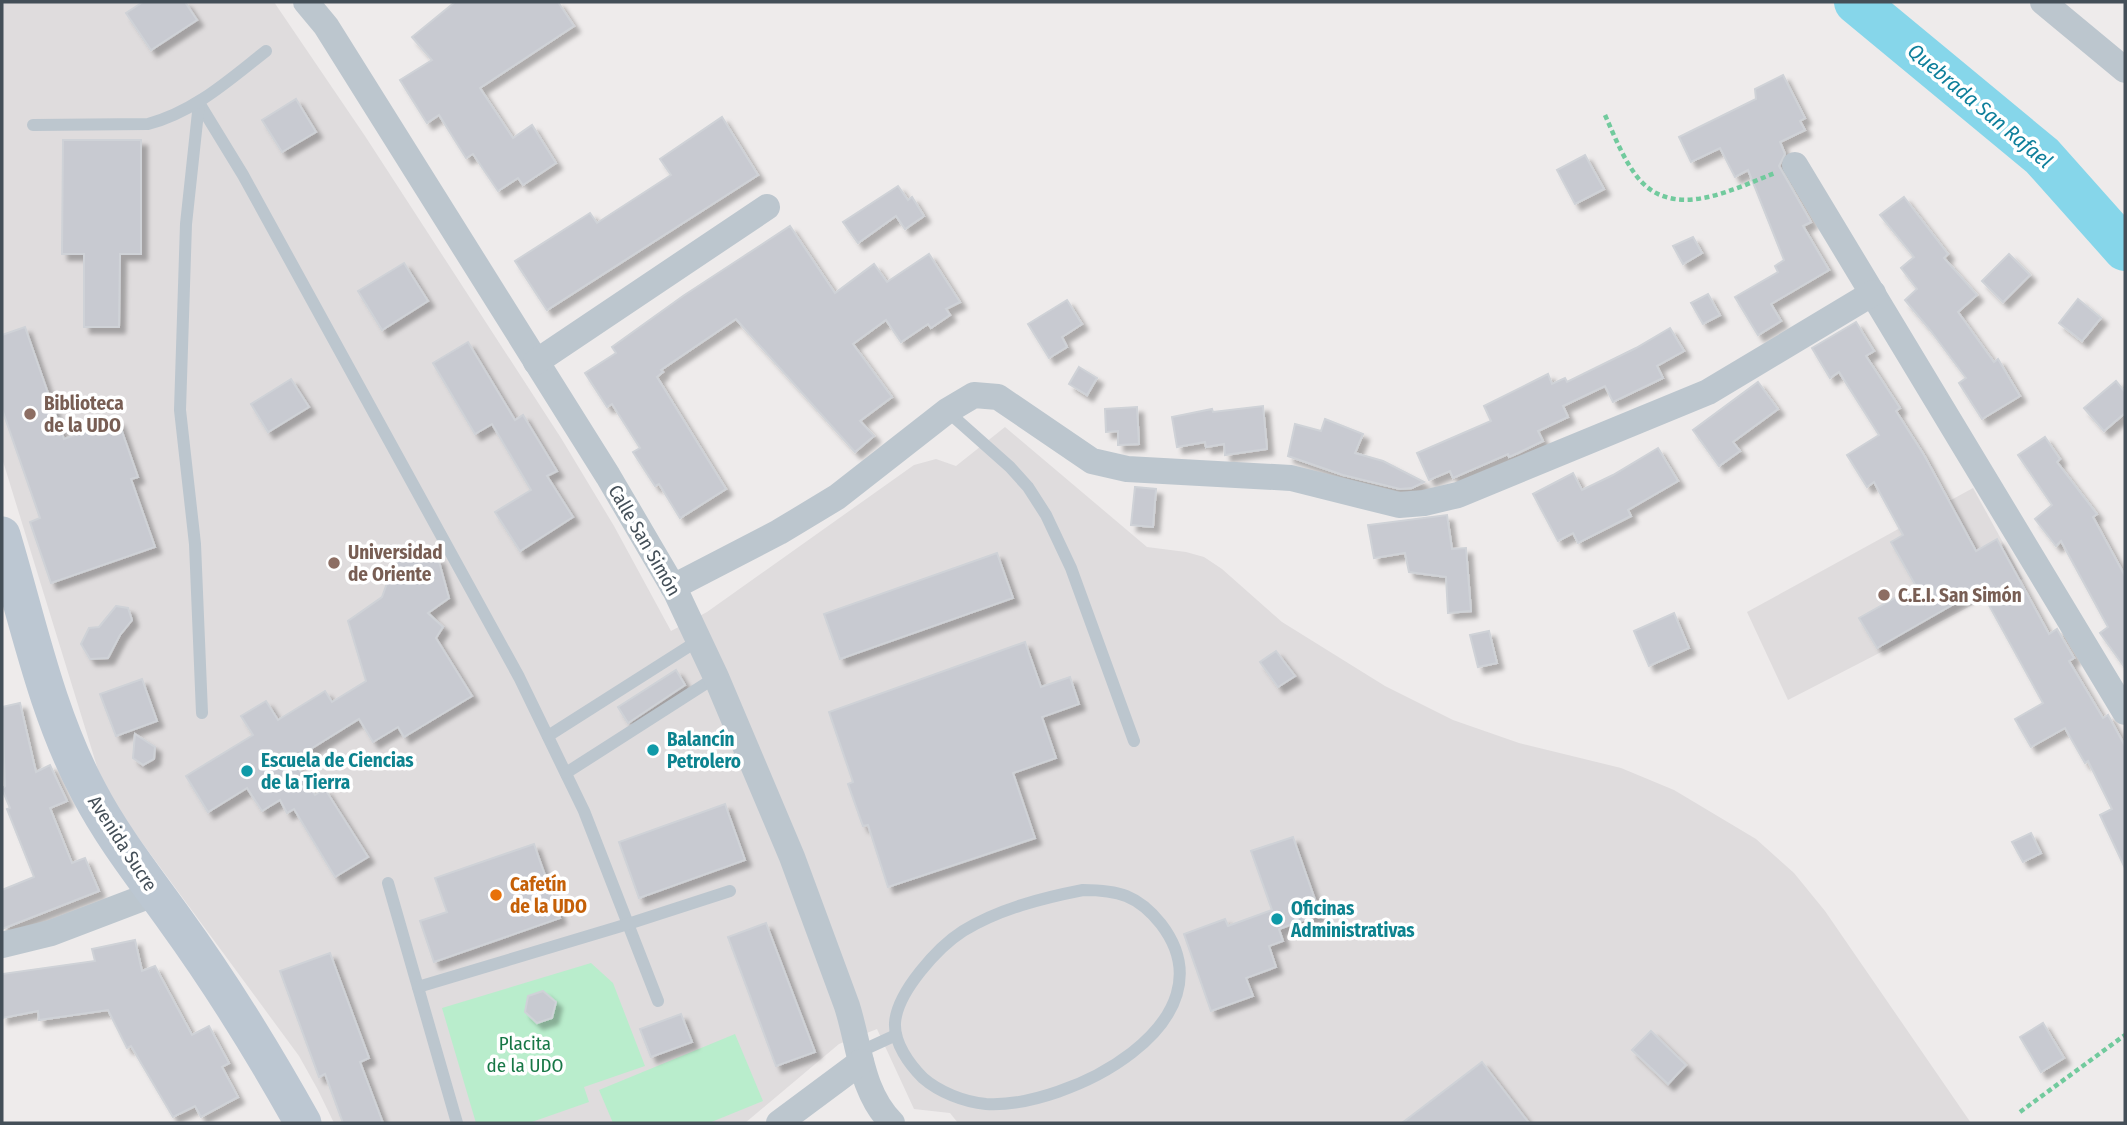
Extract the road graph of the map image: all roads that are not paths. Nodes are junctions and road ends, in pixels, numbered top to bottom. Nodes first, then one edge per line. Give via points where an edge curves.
1 (306, 2) edge
2 (2043, 2) edge
3 (266, 51) dead end
4 (2125, 70) edge
5 (199, 103) junction
6 (33, 125) dead end
7 (1795, 165) road end
8 (767, 207) dead end
9 (1873, 293) junction
10 (536, 362) junction
11 (947, 411) junction
12 (2, 535) edge
13 (673, 587) junction
14 (699, 640) junction
15 (716, 677) junction
16 (2125, 712) edge
17 (202, 713) dead end
18 (548, 736) junction
19 (1134, 741) dead end
20 (566, 773) junction
21 (388, 883) dead end
22 (730, 891) dead end
23 (156, 893) junction
24 (628, 924) junction
25 (2, 945) edge
26 (418, 987) junction
27 (659, 1002) dead end
28 (896, 1035) junction
29 (860, 1057) junction
30 (303, 1123) edge
31 (457, 1123) edge
32 (779, 1123) edge
33 (892, 1123) edge

1 - 10 street, Calle San Simón via 326,26
2 - 4 street
3 - 5 lane
5 - 6 lane via 148,124
5 - 17 lane via 186,224 180,410 194,531
5 - 18 lane via 243,175
7 - 9 street
8 - 10 street
9 - 11 street via 1708,392 1458,495 1424,503 1399,505 1291,478 1106,465 1092,461 998,397 988,395 974,395
9 - 16 street
10 - 13 street, Calle San Simón
11 - 13 street via 837,496
11 - 19 lane via 1010,467 1046,515 1071,568
12 - 23 street, Avenida Sucre via 71,755 103,818
13 - 14 street, Calle San Simón
14 - 15 street, Calle San Simón
14 - 18 lane
15 - 20 lane
15 - 29 street, Calle San Simón via 792,857 847,1006
18 - 20 lane
20 - 24 lane
21 - 26 lane
22 - 24 lane
23 - 25 street via 51,933
23 - 30 street, Avenida Sucre via 255,1039
24 - 26 lane
24 - 27 lane
26 - 31 lane
28 - 28 lane via 908,1059 937,1088 986,1104 1027,1099 1108,1070 1146,1042 1175,1000 1179,962 1164,929 1135,899 1103,890 1057,895 961,932 923,968 906,994 898,1011
28 - 29 lane
29 - 32 street
29 - 33 street, Calle San Simón via 876,1105

